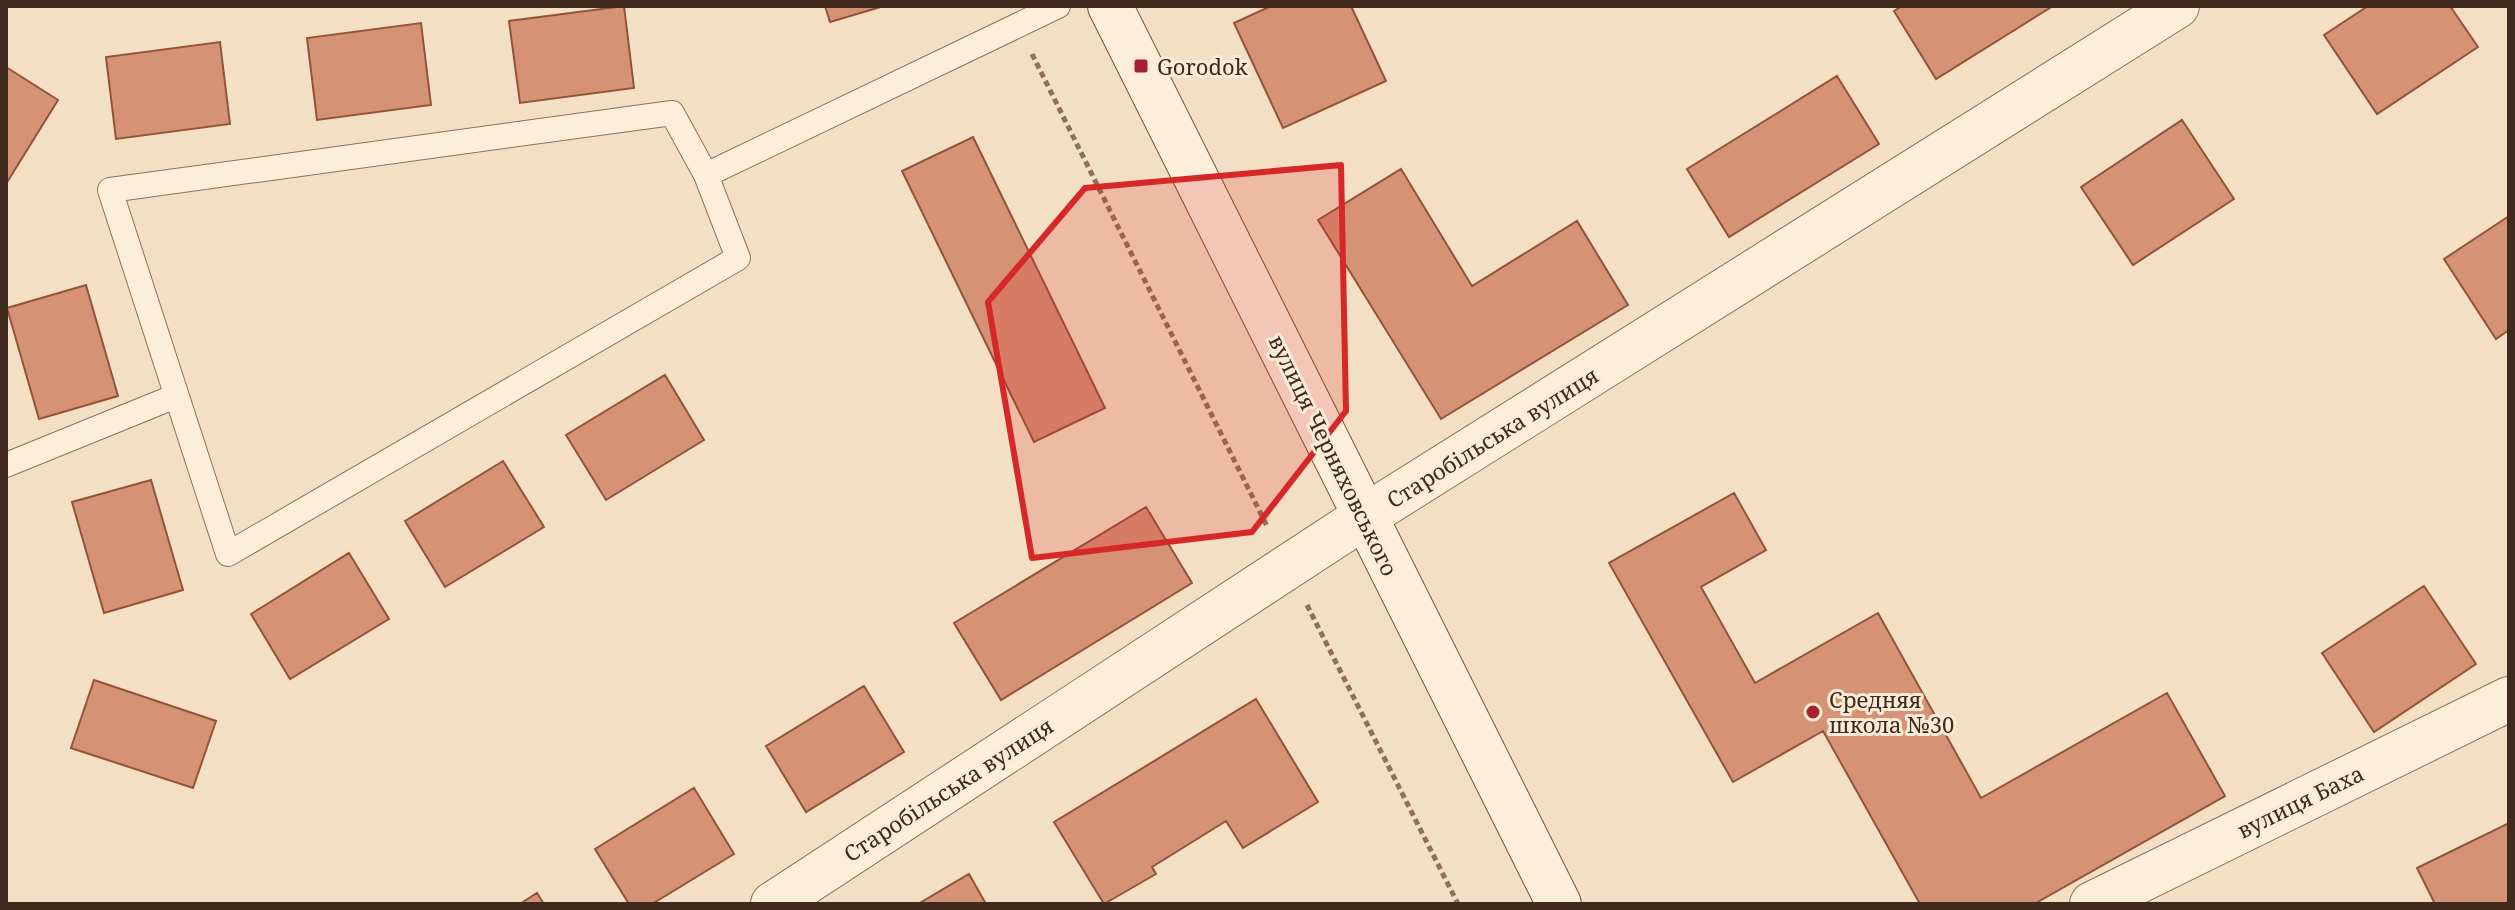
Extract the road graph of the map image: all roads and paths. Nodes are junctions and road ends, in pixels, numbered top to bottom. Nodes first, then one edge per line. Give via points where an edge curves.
1 (1058, 6) edge
2 (1110, 6) edge
3 (2177, 6) edge
4 (1018, 25) junction
5 (706, 175) junction
6 (176, 396) junction
7 (6, 465) edge
8 (1364, 517) junction
9 (1288, 567) junction
10 (2509, 699) edge
11 (2106, 901) edge
12 (773, 904) edge
13 (1458, 904) edge
14 (1559, 904) edge

1 - 4 lane
2 - 8 street, вулиця Черняховського
3 - 8 street, Старобільська вулиця
4 - 5 lane
4 - 9 path
5 - 6 lane via 738,258 228,554
5 - 6 lane via 672,113 110,190
6 - 7 lane
8 - 9 street, Старобільська вулиця
8 - 14 street, вулиця Черняховського
9 - 12 street, Старобільська вулиця
9 - 13 path
10 - 11 street, вулиця Баха

